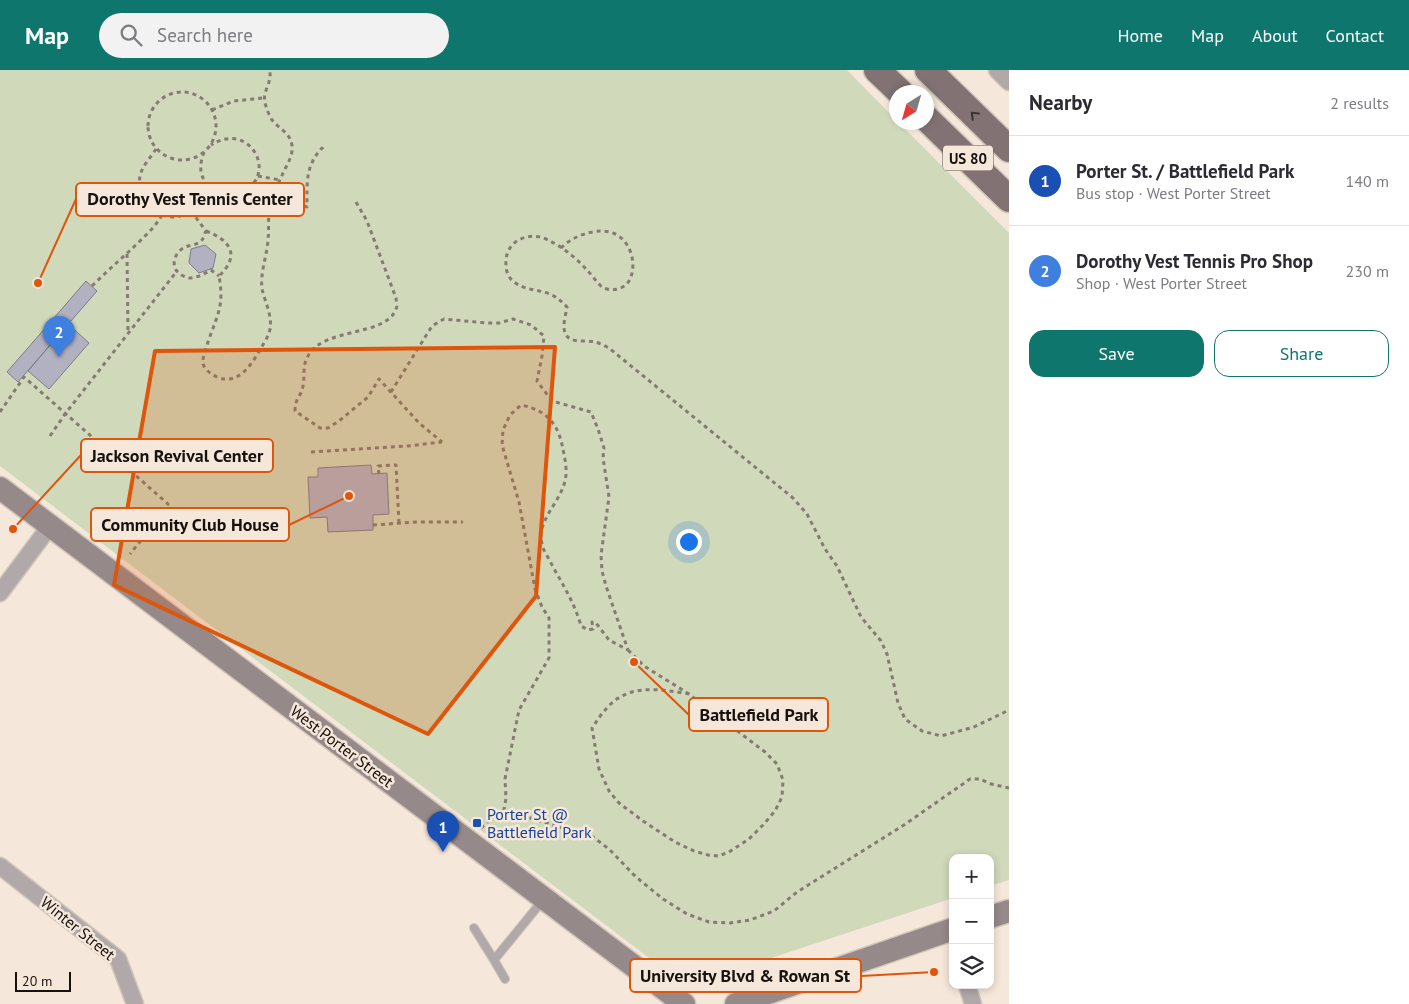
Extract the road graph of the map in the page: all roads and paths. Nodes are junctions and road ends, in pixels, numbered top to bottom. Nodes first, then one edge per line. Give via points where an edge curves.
1 (269, 70) edge
2 (877, 70) edge
3 (928, 70) edge
4 (997, 70) edge
5 (1009, 82) edge
6 (893, 85) edge
7 (263, 98) junction
8 (212, 110) junction
9 (934, 126) edge
10 (210, 145) junction
11 (156, 149) junction
12 (1009, 149) edge
13 (325, 151) dead end
14 (204, 152) junction
15 (258, 176) junction
16 (280, 180) junction
17 (208, 186) junction
18 (274, 194) junction
19 (1009, 199) edge
20 (356, 202) dead end
21 (191, 211) junction
22 (162, 215) junction
23 (206, 231) junction
24 (561, 248) junction
25 (128, 254) junction
26 (176, 271) junction
27 (219, 276) junction
28 (92, 286) dead end
29 (128, 332) junction
30 (391, 392) junction
31 (0, 412) edge
32 (65, 414) junction
33 (50, 436) dead end
34 (311, 452) dead end
35 (379, 474) dead end
36 (0, 488) edge
37 (463, 522) dead end
38 (399, 523) junction
39 (373, 525) dead end
40 (50, 526) junction
41 (130, 554) dead end
42 (0, 593) edge
43 (628, 650) junction
44 (689, 694) junction
45 (1009, 710) edge
46 (1009, 788) edge
47 (504, 810) junction
48 (479, 830) dead end
49 (0, 866) edge
50 (545, 899) junction
51 (1009, 911) edge
52 (994, 916) edge
53 (474, 928) dead end
54 (949, 934) edge
55 (494, 960) junction
56 (505, 979) dead end
57 (968, 989) edge
58 (750, 1002) edge
59 (135, 1004) edge
60 (684, 1004) edge
61 (973, 1004) edge

1 - 7 path via 268,88
2 - 6 main road
12 -> 3 main road, US 80
4 - 5 street
7 - 8 path via 234,101
7 - 16 path via 273,121 290,137 292,144 290,159
8 - 10 path via 216,128
8 - 11 path via 206,101 187,92 167,95 158,101 148,119 148,130
9 - 19 main road, US 80
10 - 14 path
10 - 15 path via 225,138 242,140 258,159
11 - 14 path via 180,160 188,160
11 - 22 path via 140,175 140,192 150,208
13 - 18 path via 322,148 310,168 307,207
14 - 17 path via 201,172
15 - 16 path
15 - 17 path via 248,190 235,195 221,194
16 - 18 path
17 - 21 path
18 - 27 path via 262,274 270,319 269,334 250,366 239,376 228,379 214,376 203,364 220,307
20 - 30 path via 367,221 397,308 383,323 326,340 315,347 307,357 304,385 295,401 295,411 320,428 328,428 368,397 379,379
21 - 22 path via 177,217
21 - 23 path
22 - 25 path
23 - 26 path via 200,242 185,247 174,259
23 - 27 path via 217,235 230,247 230,262
24 - 24 path via 604,288 622,288 629,282 634,269 632,256 627,244 615,234 601,230 593,232 567,242
24 - 45 path via 547,239 520,238 507,252 507,273 525,288 560,299 567,307 564,326 570,339 594,341 609,348 793,498 807,514 837,566 861,617 881,641 905,719 922,731 941,736 974,727
25 - 28 path
25 - 29 path
26 - 27 path via 184,277 198,277 211,270
26 - 29 path
29 - 32 path
30 - 34 path via 442,442
30 - 43 path via 432,326 444,319 488,323 513,319 531,325 544,336 538,381 552,401 590,412 604,448 609,497 600,555 606,586
31 - 32 path via 24,377
32 - 33 path
32 - 41 path via 168,504
35 - 38 path via 378,466 396,465
36 - 40 street, West Porter Street
37 - 38 path
38 - 39 path
40 - 42 street
40 - 50 street, West Porter Street
43 - 44 path via 644,666
43 - 47 path via 609,640 596,622 592,622 592,629 582,626 571,596 542,546 540,534 565,481 566,462 562,439 552,420 535,408 521,405 510,415 503,430 502,445 519,502 535,589 549,618 549,658 519,710 505,779
44 - 44 path via 765,752 777,764 783,780 782,797 775,811 750,839 719,856 694,851 643,821 619,803 609,791 599,769 592,728 606,708 626,692 656,688
46 - 47 path via 970,779 797,892 774,911 730,923 709,922 687,914 663,899 593,837
47 - 48 path
49 - 59 street, Winter Street via 118,959
50 - 55 lane
50 - 60 street, West Porter Street
51 - 52 street
53 - 55 lane
54 - 58 street
55 - 56 lane
57 - 61 street

